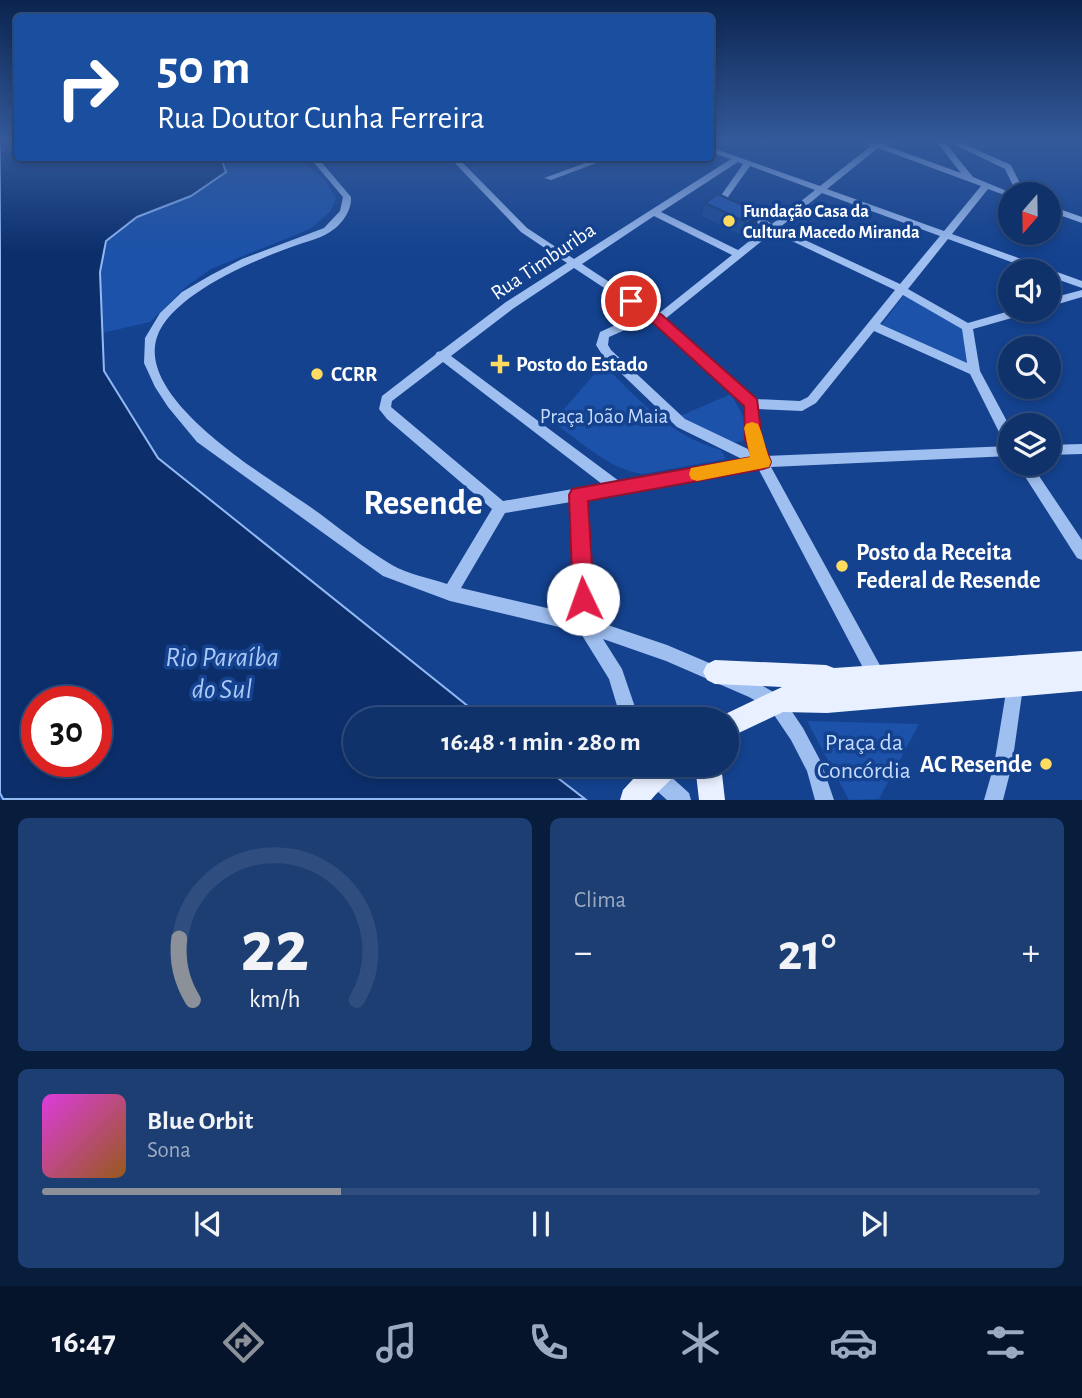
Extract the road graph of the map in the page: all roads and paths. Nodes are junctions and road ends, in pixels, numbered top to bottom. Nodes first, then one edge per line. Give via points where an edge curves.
1 (332, 177) edge
2 (473, 177) edge
3 (714, 177) edge
4 (735, 177) edge
5 (787, 177) edge
6 (837, 177) edge
7 (966, 177) edge
8 (971, 179) joint
9 (986, 186) junction
10 (821, 190) junction
11 (998, 190) edge
12 (653, 212) junction
13 (1061, 213) edge
14 (1082, 220) edge
15 (772, 228) junction
16 (947, 235) junction
17 (738, 254) junction
18 (1012, 259) edge
19 (573, 264) junction
20 (1061, 277) edge
21 (1082, 285) edge
22 (901, 289) junction
23 (1082, 293) edge
24 (1061, 299) edge
25 (654, 316) junction
26 (998, 318) edge
27 (873, 326) junction
28 (967, 327) junction
29 (441, 355) junction
30 (974, 371) junction
31 (752, 404) junction
32 (998, 417) edge
33 (1082, 449) edge
34 (1061, 450) edge
35 (998, 452) edge
36 (763, 462) junction
37 (1032, 476) edge
38 (617, 488) junction
39 (578, 495) junction
40 (501, 508) junction
41 (1082, 553) edge
42 (450, 593) junction
43 (585, 625) junction
44 (1082, 663) edge
45 (715, 672) junction
46 (876, 675) junction
47 (1014, 675) junction
48 (844, 678) junction
49 (1082, 679) edge
50 (779, 702) junction
51 (626, 707) edge
52 (739, 721) edge
53 (650, 777) edge
54 (663, 777) edge
55 (709, 777) edge
56 (633, 800) edge
57 (681, 800) edge
58 (712, 800) edge
59 (825, 800) edge
60 (993, 800) edge

1 - 42 street via 347,197 337,222 238,265 183,297 157,325 150,365 180,414 202,438 377,565
2 - 19 street via 524,230
3 - 12 street, Rua Timburiba
4 - 15 street via 724,200
5 - 10 street
6 - 10 street
7 - 8 street
8 - 9 street
9 - 11 street
9 - 16 street
10 - 15 street
10 - 16 street
12 - 17 street
12 - 19 street, Rua Timburiba
13 - 14 street
15 - 17 street
15 - 22 street
16 - 18 street
16 - 22 street
17 - 25 street
19 - 25 street
19 - 29 street, Rua Timburiba
20 - 21 street
22 - 27 street
22 - 28 street
23 - 24 street
25 - 31 street
25 - 36 street via 607,334 602,341 607,353 681,423
26 - 28 street
27 - 30 street
27 - 31 street via 807,404
28 - 30 street
29 - 38 street
29 - 40 street, Rua Timburiba via 389,395 385,409
30 - 32 street
31 - 36 street via 753,439
33 - 34 street
35 - 36 street
36 - 38 street
36 - 46 street
37 - 41 street
38 - 39 street
39 - 40 street
39 - 43 street
40 - 42 street
42 - 43 street
43 - 45 street
43 - 51 street via 615,675
44 - 47 main road
45 - 48 main road
45 - 50 street
46 - 47 main road
46 - 48 main road
47 - 49 main road
47 - 50 main road via 827,701
47 - 60 street via 1003,765
48 - 50 main road
50 - 52 main road
50 - 59 street via 815,768
53 - 56 main road
54 - 57 street
55 - 58 main road

